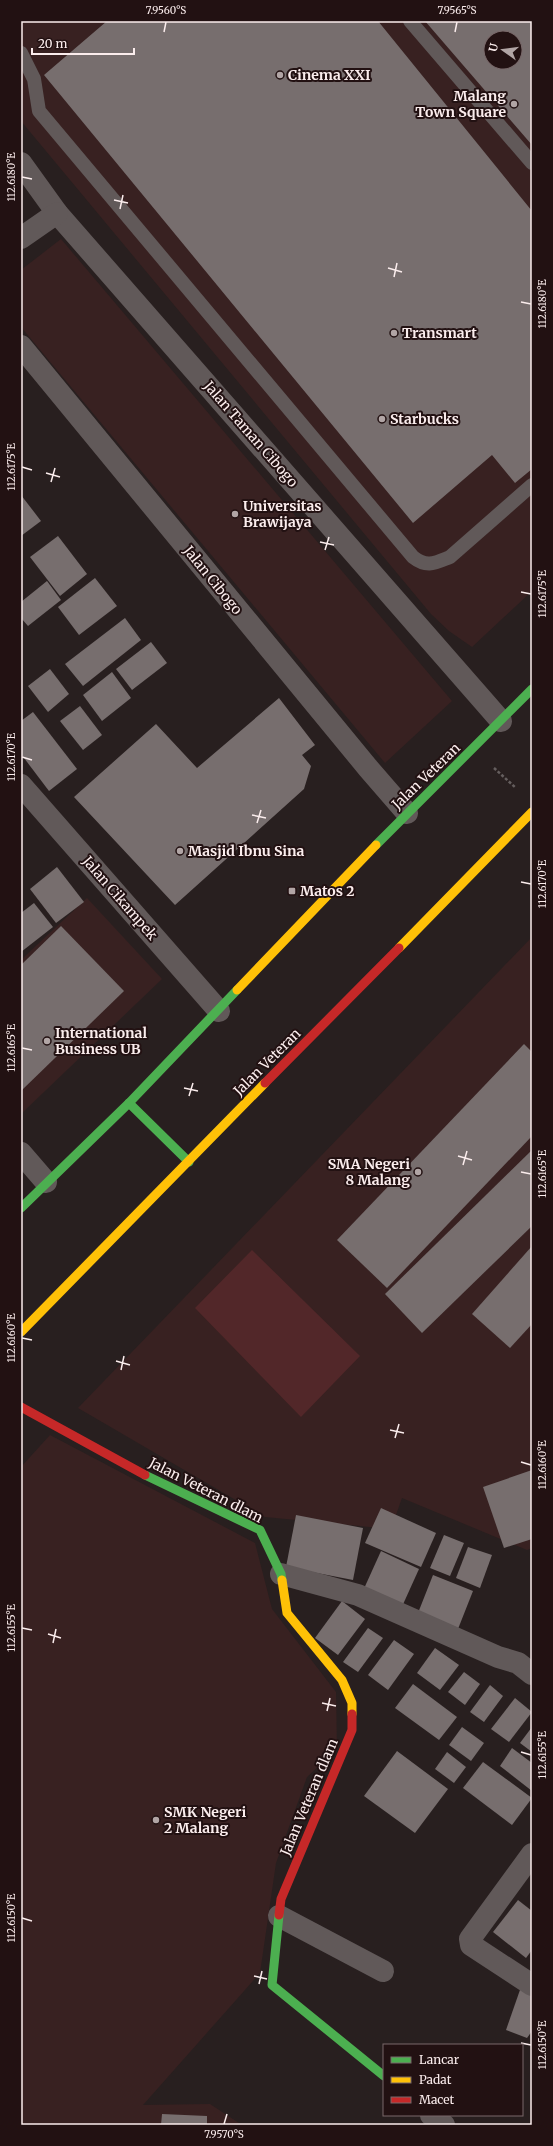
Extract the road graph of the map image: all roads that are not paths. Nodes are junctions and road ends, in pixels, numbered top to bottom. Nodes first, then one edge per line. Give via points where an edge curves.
1 (410, 21) edge
2 (21, 53) edge
3 (21, 163) edge
4 (532, 163) edge
5 (57, 213) junction
6 (21, 238) edge
7 (21, 346) edge
8 (532, 485) edge
9 (532, 690) edge
10 (501, 721) junction
11 (21, 785) edge
12 (532, 812) edge
13 (407, 813) junction
14 (219, 1011) junction
15 (129, 1103) junction
16 (21, 1153) edge
17 (189, 1162) junction
18 (46, 1182) junction
19 (21, 1208) edge
20 (21, 1332) edge
21 (21, 1407) edge
22 (281, 1574) junction
23 (527, 1664) edge
24 (532, 1854) edge
25 (279, 1916) junction
26 (383, 1971) dead end
27 (532, 1984) edge
28 (383, 2075) edge
29 (433, 2116) edge
30 (444, 2125) edge

1 - 4 lane
2 - 8 lane via 34,79 39,111 413,557 421,563 434,564 450,557
3 - 5 street, Jalan Taman Cibogo
5 - 6 street
5 - 10 street, Jalan Taman Cibogo
7 - 13 street, Jalan Cibogo
9 - 10 main road, Jalan Veteran
10 - 13 main road, Jalan Veteran
11 - 14 street, Jalan Cikampek
12 - 17 main road, Jalan Veteran
13 - 14 main road, Jalan Veteran
14 - 15 main road, Jalan Veteran
15 - 17 main road
15 - 18 main road, Jalan Veteran
16 - 18 street
17 - 20 main road, Jalan Veteran
18 - 19 main road, Jalan Veteran
21 - 22 main road, Jalan Veteran dlam via 149,1477 260,1530
22 - 23 street via 358,1595 498,1657
22 - 25 main road, Jalan Veteran dlam via 287,1613 342,1680 352,1703 352,1730 281,1898
24 - 27 street via 470,1939 471,1945
25 - 26 street
25 - 28 main road, Jalan Veteran dlam via 272,1985
29 - 30 street

